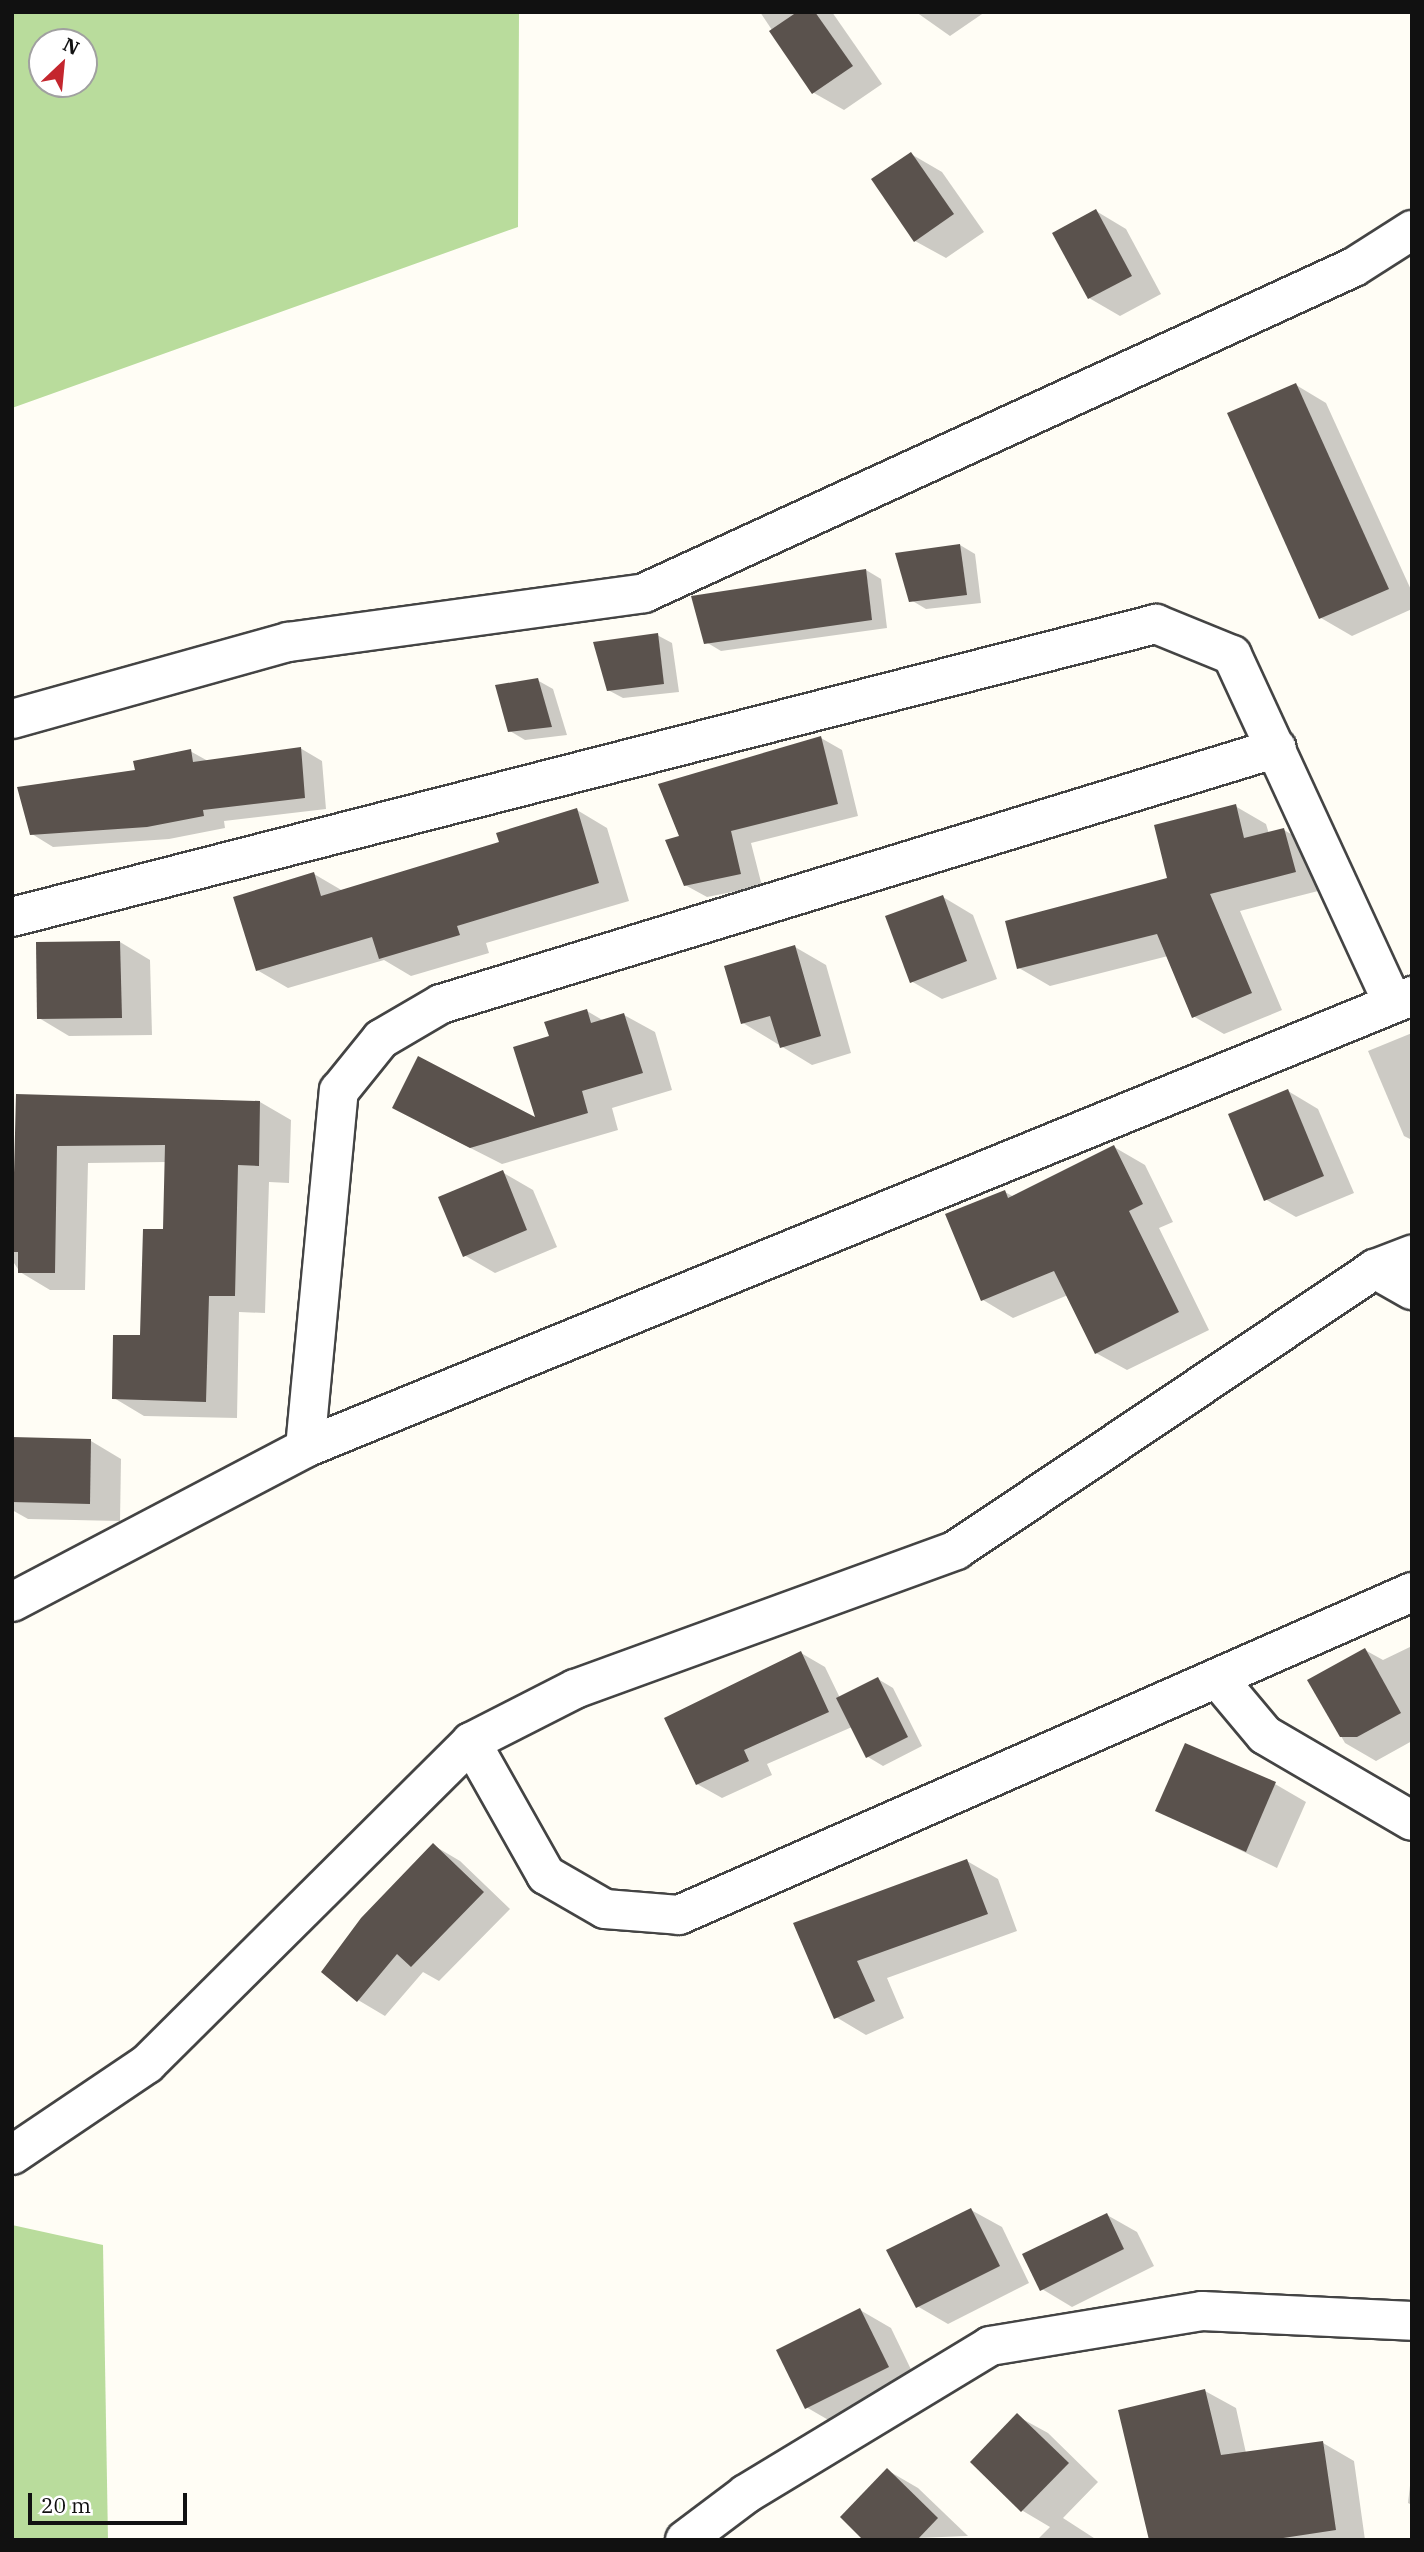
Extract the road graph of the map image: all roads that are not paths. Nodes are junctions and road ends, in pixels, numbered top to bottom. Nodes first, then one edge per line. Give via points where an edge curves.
1 (1412, 230) edge
2 (12, 719) edge
3 (1277, 748) junction
4 (12, 917) edge
5 (1402, 999) edge
6 (1412, 1255) edge
7 (1375, 1269) junction
8 (1412, 1290) edge
9 (305, 1448) junction
10 (1412, 1592) edge
11 (12, 1602) edge
12 (1218, 1679) junction
13 (471, 1742) junction
14 (1412, 1821) edge
15 (12, 2155) edge
16 (1412, 2321) edge
17 (685, 2540) edge

1 - 2 street via 1354,267 644,593 289,642
3 - 4 street via 1232,656 1156,624
3 - 5 street
3 - 9 street via 441,1004 381,1039 339,1091
5 - 9 street
6 - 7 street
7 - 8 street
7 - 13 street via 956,1550 575,1689
9 - 11 street
10 - 12 street
12 - 13 street via 679,1915 605,1909 545,1875
12 - 14 street via 1265,1735
13 - 15 street via 147,2064
16 - 17 street via 1202,2311 990,2346 746,2494

